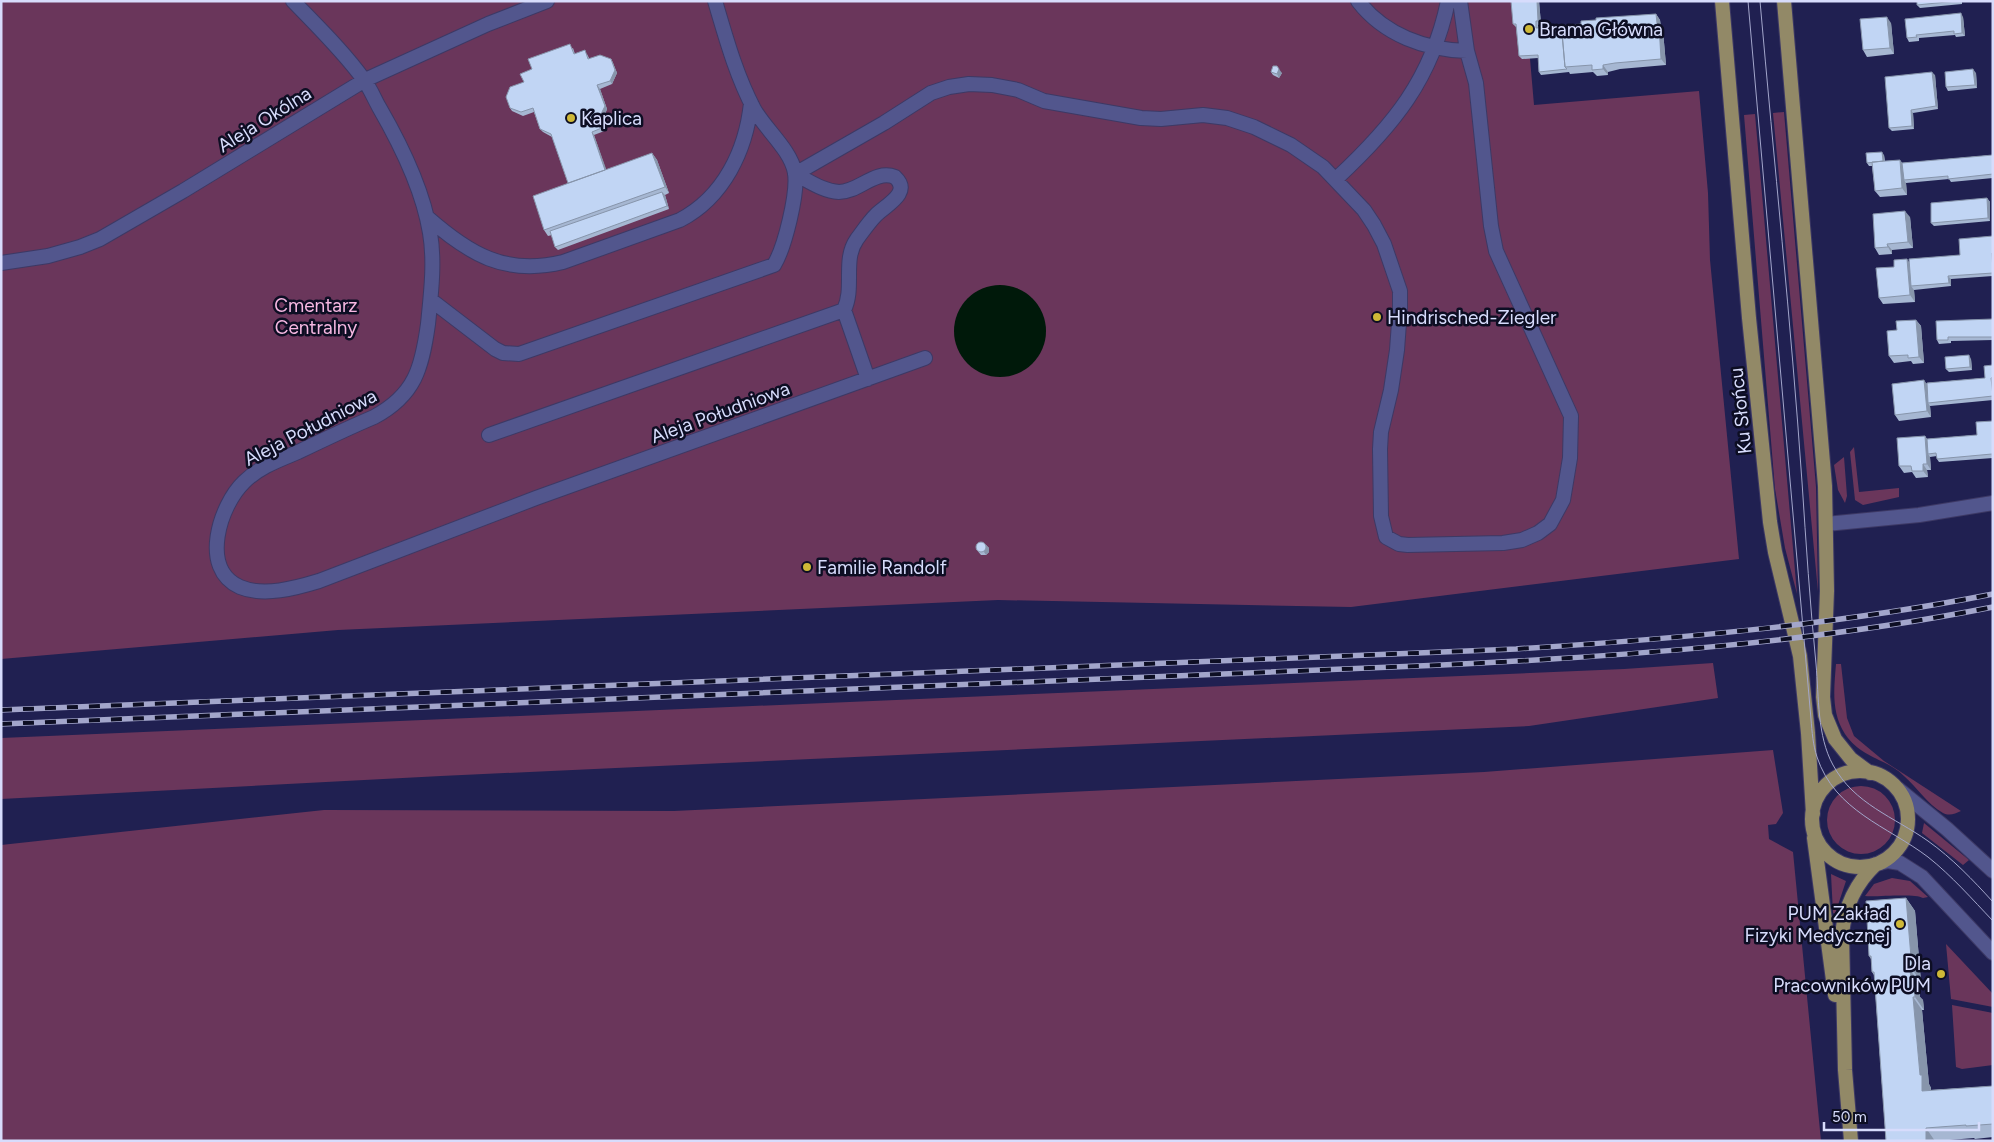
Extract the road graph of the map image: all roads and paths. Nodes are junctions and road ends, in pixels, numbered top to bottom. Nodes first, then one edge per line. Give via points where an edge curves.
1 (293, 1) edge
2 (547, 1) edge
3 (715, 1) edge
4 (1358, 1) edge
5 (1448, 1) edge
6 (1460, 1) edge
7 (1722, 1) edge
8 (1784, 1) edge
9 (1436, 48) junction
10 (1467, 51) junction
11 (364, 80) junction
12 (751, 103) junction
13 (795, 174) junction
14 (1336, 180) junction
15 (427, 217) junction
16 (1, 263) edge
17 (431, 300) junction
18 (844, 310) junction
19 (925, 358) dead end
20 (868, 379) junction
21 (489, 435) dead end
22 (1993, 503) edge
23 (1826, 524) junction
24 (1870, 773) junction
25 (1898, 789) junction
26 (1813, 814) junction
27 (1813, 830) junction
28 (1878, 864) junction
29 (1993, 871) edge
30 (1993, 953) edge
31 (1845, 1070) junction
32 (1851, 1141) edge

1 - 11 street, Aleja Południowa
2 - 11 street, Aleja Okólna
3 - 12 street via 735,66
4 - 9 street via 1381,24
5 - 9 street
6 - 10 street
7 - 26 main road, Ku Słońcu via 1770,522 1800,656
8 - 23 main road
9 - 10 street
9 - 14 street via 1420,80 1392,122
10 - 14 street via 1476,83 1496,251 1571,416 1570,458 1563,500 1550,524 1538,533 1503,543 1408,545 1392,542 1386,537 1381,516 1380,449 1392,390 1400,291 1374,225
11 - 15 street, Aleja Południowa via 401,148
11 - 16 street, Aleja Okólna via 100,239 48,256
12 - 13 street via 793,164
12 - 15 street via 743,143 727,176 710,198 680,220 572,259 534,267 492,261 448,236
13 - 14 street via 931,93 969,84 1018,90 1044,101 1141,118 1203,115 1234,120 1291,145
13 - 17 street via 784,245 774,264 519,354 495,349
13 - 18 street via 834,191 848,191 886,175 895,177 900,185 900,194 875,217 850,250 849,296
15 - 17 street, Aleja Południowa via 432,248
17 - 20 street, Aleja Południowa via 422,361 406,393 380,414 260,470 243,483 229,501 220,522 217,548 222,570 234,584 266,590 320,582 536,498
18 - 20 street
18 - 21 street
19 - 20 street, Aleja Południowa
22 - 23 street via 1918,515
23 - 24 main road via 1825,715 1829,729 1842,749
24 - 25 main road
24 - 26 main road via 1850,772 1832,780 1819,795
25 - 28 main road via 1907,810 1906,830 1898,848
25 - 29 street
26 - 27 main road
27 - 28 main road via 1822,848 1837,861 1856,867
27 - 31 main road
28 - 30 street via 1888,861 1900,863 1922,877
28 - 31 main road via 1854,890 1844,923
31 - 32 main road

